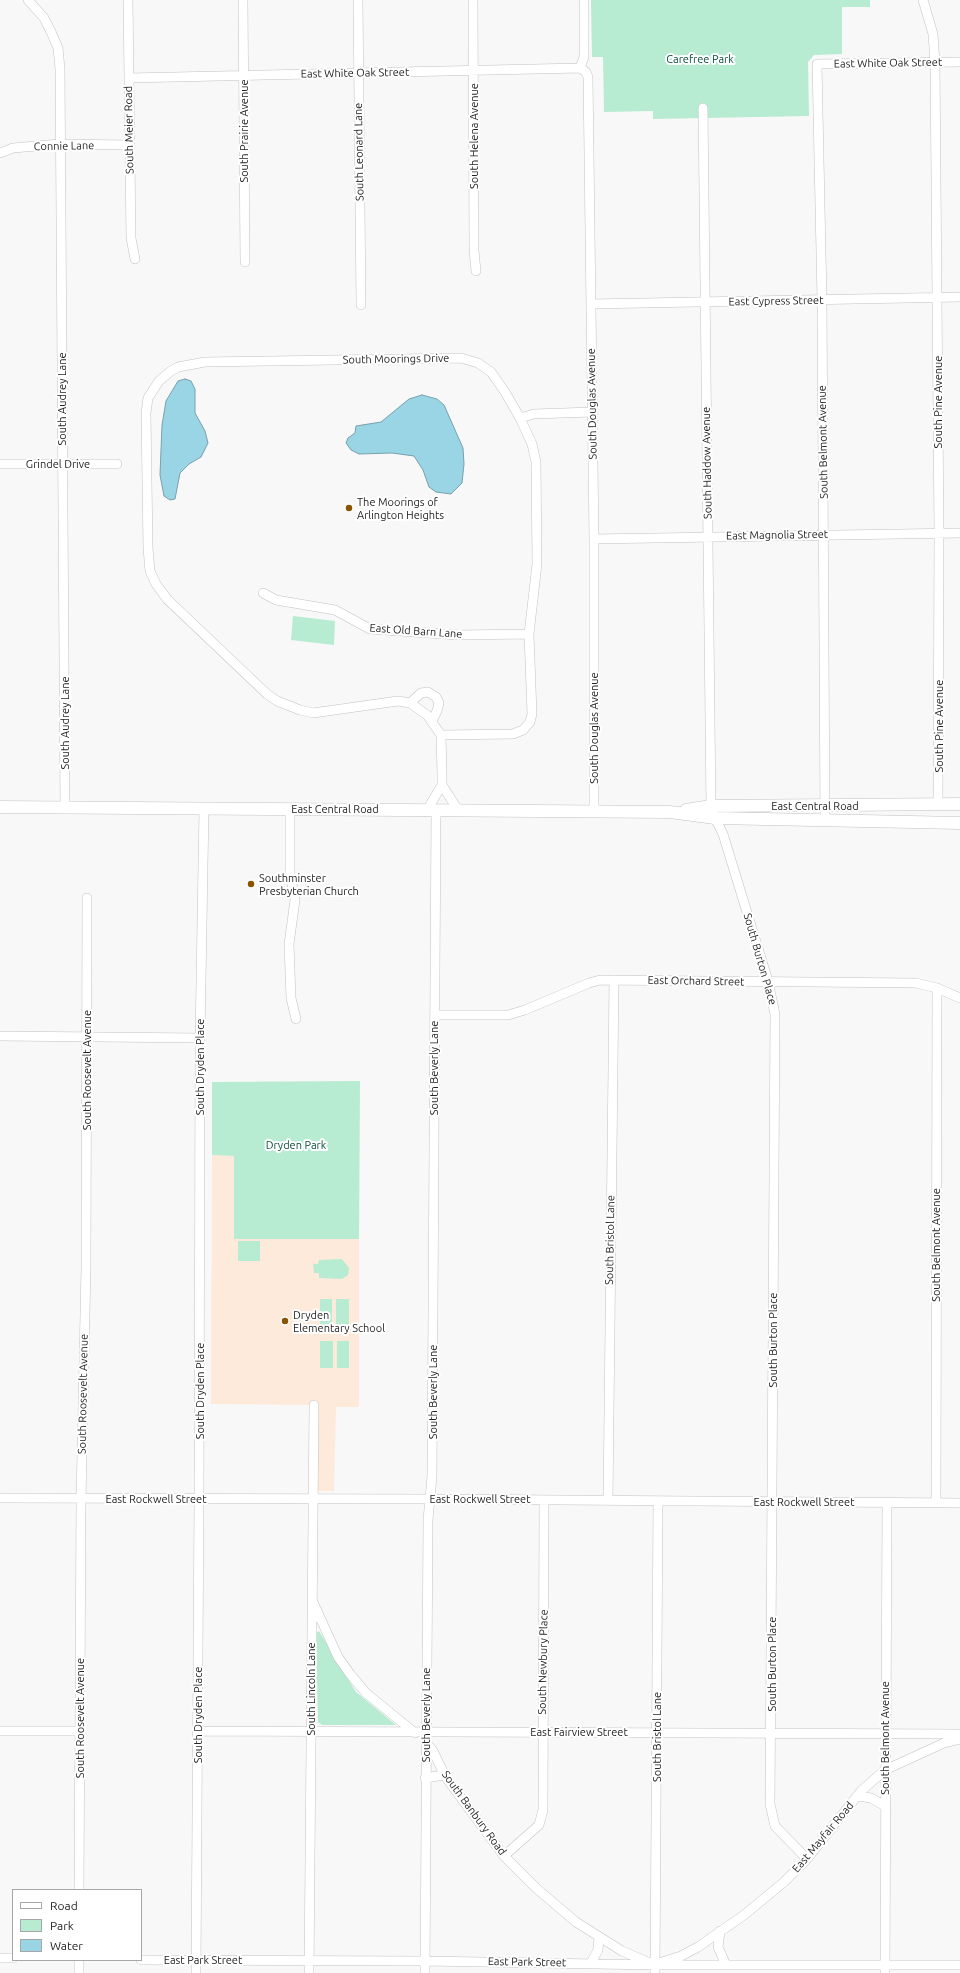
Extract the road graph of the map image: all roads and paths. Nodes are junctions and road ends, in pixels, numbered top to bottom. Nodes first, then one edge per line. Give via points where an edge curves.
1 (28, 0) edge
2 (128, 0) edge
3 (243, 0) edge
4 (358, 0) edge
5 (473, 0) edge
6 (584, 0) edge
7 (923, 0) edge
8 (960, 62) edge
9 (935, 63) junction
10 (816, 64) joint
11 (580, 68) junction
12 (474, 70) junction
13 (359, 73) junction
14 (244, 76) junction
15 (129, 78) junction
16 (703, 108) dead end
17 (60, 144) junction
18 (129, 145) junction
19 (0, 153) edge
20 (135, 259) dead end
21 (245, 262) dead end
22 (476, 271) dead end
23 (960, 297) edge
24 (938, 298) junction
25 (822, 300) junction
26 (705, 302) junction
27 (591, 304) junction
28 (361, 305) dead end
29 (592, 412) junction
30 (520, 418) junction
31 (0, 464) edge
32 (62, 464) junction
33 (117, 464) dead end
34 (939, 533) junction
35 (960, 533) edge
36 (824, 535) junction
37 (709, 537) junction
38 (594, 538) junction
39 (263, 593) dead end
40 (529, 634) junction
41 (410, 703) junction
42 (432, 721) junction
43 (441, 735) junction
44 (442, 785) junction
45 (960, 804) edge
46 (938, 805) junction
47 (825, 806) junction
48 (0, 807) edge
49 (65, 808) junction
50 (204, 809) junction
51 (290, 809) junction
52 (432, 810) junction
53 (458, 810) junction
54 (594, 812) junction
55 (713, 812) junction
56 (825, 821) junction
57 (960, 823) edge
58 (87, 898) dead end
59 (614, 980) junction
60 (768, 982) junction
61 (937, 988) junction
62 (960, 998) edge
63 (435, 1014) junction
64 (296, 1019) dead end
65 (0, 1036) edge
66 (87, 1038) junction
67 (200, 1038) junction
68 (314, 1405) dead end
69 (0, 1498) edge
70 (312, 1498) junction
71 (81, 1499) junction
72 (199, 1499) junction
73 (430, 1499) junction
74 (544, 1500) junction
75 (608, 1500) junction
76 (658, 1501) junction
77 (773, 1502) junction
78 (887, 1503) junction
79 (936, 1503) junction
80 (960, 1503) edge
81 (312, 1599) junction
82 (0, 1731) edge
83 (79, 1731) junction
84 (198, 1731) junction
85 (311, 1731) junction
86 (414, 1732) junction
87 (426, 1732) junction
88 (542, 1732) junction
89 (656, 1733) junction
90 (772, 1733) junction
91 (885, 1734) junction
92 (960, 1734) edge
93 (960, 1738) edge
94 (426, 1742) junction
95 (885, 1770) junction
96 (444, 1774) junction
97 (425, 1778) junction
98 (858, 1796) junction
99 (885, 1806) junction
100 (504, 1856) junction
101 (807, 1859) junction
102 (79, 1889) edge
103 (720, 1931) junction
104 (600, 1937) junction
105 (0, 1958) edge
106 (12, 1958) edge
107 (142, 1960) edge
108 (196, 1960) junction
109 (425, 1960) junction
110 (79, 1961) edge
111 (309, 1961) junction
112 (591, 1963) junction
113 (726, 1965) junction
114 (960, 1965) edge
115 (885, 1969) edge
116 (655, 1971) edge
117 (79, 1973) edge
118 (196, 1973) edge
119 (309, 1973) edge
120 (425, 1973) edge

1 - 17 street, South Audrey Lane via 44,18 58,48
2 - 15 street, South Meier Road
3 - 14 street, South Prairie Avenue
4 - 13 street, South Leonard Lane
5 - 12 street, South Helena Avenue
6 - 11 street via 584,57
7 - 9 street, South Pine Avenue via 933,34
8 - 9 street, East White Oak Street
9 - 10 street, East White Oak Street
9 - 24 street, South Pine Avenue
10 - 25 street, South Belmont Avenue
11 - 12 street, East White Oak Street
11 - 27 street, South Douglas Avenue via 586,72 588,78
12 - 13 street, East White Oak Street
12 - 22 street, South Helena Avenue
13 - 14 street, East White Oak Street
13 - 28 street, South Leonard Lane
14 - 15 street, East White Oak Street
14 - 21 street, South Prairie Avenue
15 - 18 street, South Meier Road
16 - 26 street, South Haddow Avenue
17 - 18 street, Connie Lane
17 - 19 street, Connie Lane via 13,148
17 - 32 street, South Audrey Lane
18 - 20 street, South Meier Road via 130,238
23 - 24 street, East Cypress Street
24 - 25 street, East Cypress Street
24 - 34 street, South Pine Avenue
25 - 26 street, East Cypress Street
25 - 36 street, South Belmont Avenue
26 - 27 street, East Cypress Street
26 - 37 street, South Haddow Avenue
27 - 29 street, South Douglas Avenue
29 - 30 street via 534,414
29 - 38 street, South Douglas Avenue
30 - 40 street, South Moorings Drive via 532,444 536,462 536,570
30 - 41 street, South Moorings Drive via 506,392 490,372 478,363 461,358 205,362 178,367 159,381 148,398 146,413 150,571 164,595 277,701 313,713 389,702
31 - 32 street, Grindel Drive
32 - 33 street, Grindel Drive
32 - 49 street, South Audrey Lane
34 - 35 street, East Magnolia Street
34 - 36 street, East Magnolia Street
34 - 46 street, South Pine Avenue
36 - 37 street, East Magnolia Street
36 - 47 street, South Belmont Avenue
37 - 38 street, East Magnolia Street
37 - 55 street, South Haddow Avenue
38 - 54 street, South Douglas Avenue
39 - 40 street, East Old Barn Lane via 276,600 335,610 370,629 458,635
40 - 43 street, South Moorings Drive via 532,714 524,730 508,734
41 - 42 street
41 - 42 street via 421,693 428,692 436,697 439,703 438,711
42 - 43 street
43 - 44 street
44 - 52 street
44 - 53 street
45 - 46 main road, East Central Road
46 - 47 main road, East Central Road
47 - 55 main road, East Central Road
47 - 56 street, South Belmont Avenue
48 - 49 main road, East Central Road
49 - 50 main road, East Central Road
50 - 51 main road, East Central Road
50 - 67 street, South Dryden Place
51 - 52 main road, East Central Road
51 - 64 street via 290,874 296,900 289,944 291,998
52 - 53 main road, East Central Road
52 - 63 street, South Beverly Lane
53 - 54 main road, East Central Road
54 - 55 main road, East Central Road
55 - 56 main road, East Central Road
55 - 60 street, South Burton Place via 723,834
56 - 57 main road, East Central Road
58 - 66 street, South Roosevelt Avenue
59 - 60 street, East Orchard Street
59 - 63 street, East Orchard Street via 590,983 508,1015
59 - 75 street, South Bristol Lane
60 - 61 street, East Orchard Street via 916,983
60 - 77 street, South Burton Place via 775,1014
61 - 62 street, East Orchard Street
61 - 79 street, South Belmont Avenue
63 - 73 street, South Beverly Lane
65 - 66 street
66 - 67 street
66 - 71 street, South Roosevelt Avenue via 86,1275
67 - 72 street, South Dryden Place
68 - 70 street, South Lincoln Lane
69 - 71 street, East Rockwell Street
70 - 72 street, East Rockwell Street
70 - 73 street, East Rockwell Street
70 - 81 street, South Lincoln Lane
71 - 72 street, East Rockwell Street
71 - 83 street, South Roosevelt Avenue
72 - 84 street, South Dryden Place
73 - 74 street, East Rockwell Street
73 - 87 street, South Beverly Lane
74 - 75 street, East Rockwell Street
74 - 88 street, South Newbury Place
75 - 76 street, East Rockwell Street
76 - 77 street, East Rockwell Street
76 - 89 street, South Bristol Lane
77 - 78 street, East Rockwell Street
77 - 90 street, South Burton Place
78 - 79 street, East Rockwell Street
78 - 91 street, South Belmont Avenue
79 - 80 street, East Rockwell Street
81 - 85 street, South Lincoln Lane
81 - 86 street, South Banbury Road via 338,1657 350,1674 366,1693
82 - 83 street
83 - 102 street, South Roosevelt Avenue
84 - 85 street, East Fairview Street
84 - 108 street, South Dryden Place
85 - 86 street, East Fairview Street
85 - 111 street, South Lincoln Lane
86 - 87 street, East Fairview Street
86 - 94 street, South Banbury Road
87 - 88 street, East Fairview Street
87 - 94 street, South Beverly Lane
88 - 89 street, East Fairview Street
88 - 100 street, South Newbury Place via 539,1825
89 - 90 street, East Fairview Street
89 - 116 street, South Bristol Lane
90 - 91 street, East Fairview Street
90 - 101 street, South Burton Place via 772,1816 775,1826
91 - 92 street, East Fairview Street
91 - 95 street, South Belmont Avenue
93 - 95 street, East Mayfair Road
94 - 96 street, South Banbury Road
94 - 97 street, South Beverly Lane
95 - 98 street, East Mayfair Road
95 - 99 street, South Belmont Avenue
96 - 97 street
96 - 100 street, South Banbury Road
97 - 109 street, South Beverly Lane
98 - 99 street via 871,1798
98 - 101 street, East Mayfair Road
99 - 115 street, South Belmont Avenue
100 - 104 street, South Banbury Road via 551,1902
101 - 103 street, East Mayfair Road via 744,1915
103 - 113 street via 718,1948
103 - 116 street, East Mayfair Road
104 - 112 street via 598,1950
104 - 116 street, South Banbury Road
105 - 106 street
107 - 108 street, East Park Street
108 - 111 street, East Park Street
108 - 118 street, South Dryden Place
109 - 111 street, East Park Street
109 - 112 street, East Park Street
109 - 120 street, South Beverly Lane
110 - 117 street
111 - 119 street, South Lincoln Lane
112 - 116 street, East Park Street
113 - 115 street, East Park Street
113 - 116 street, East Park Street
114 - 115 street, East Park Street

